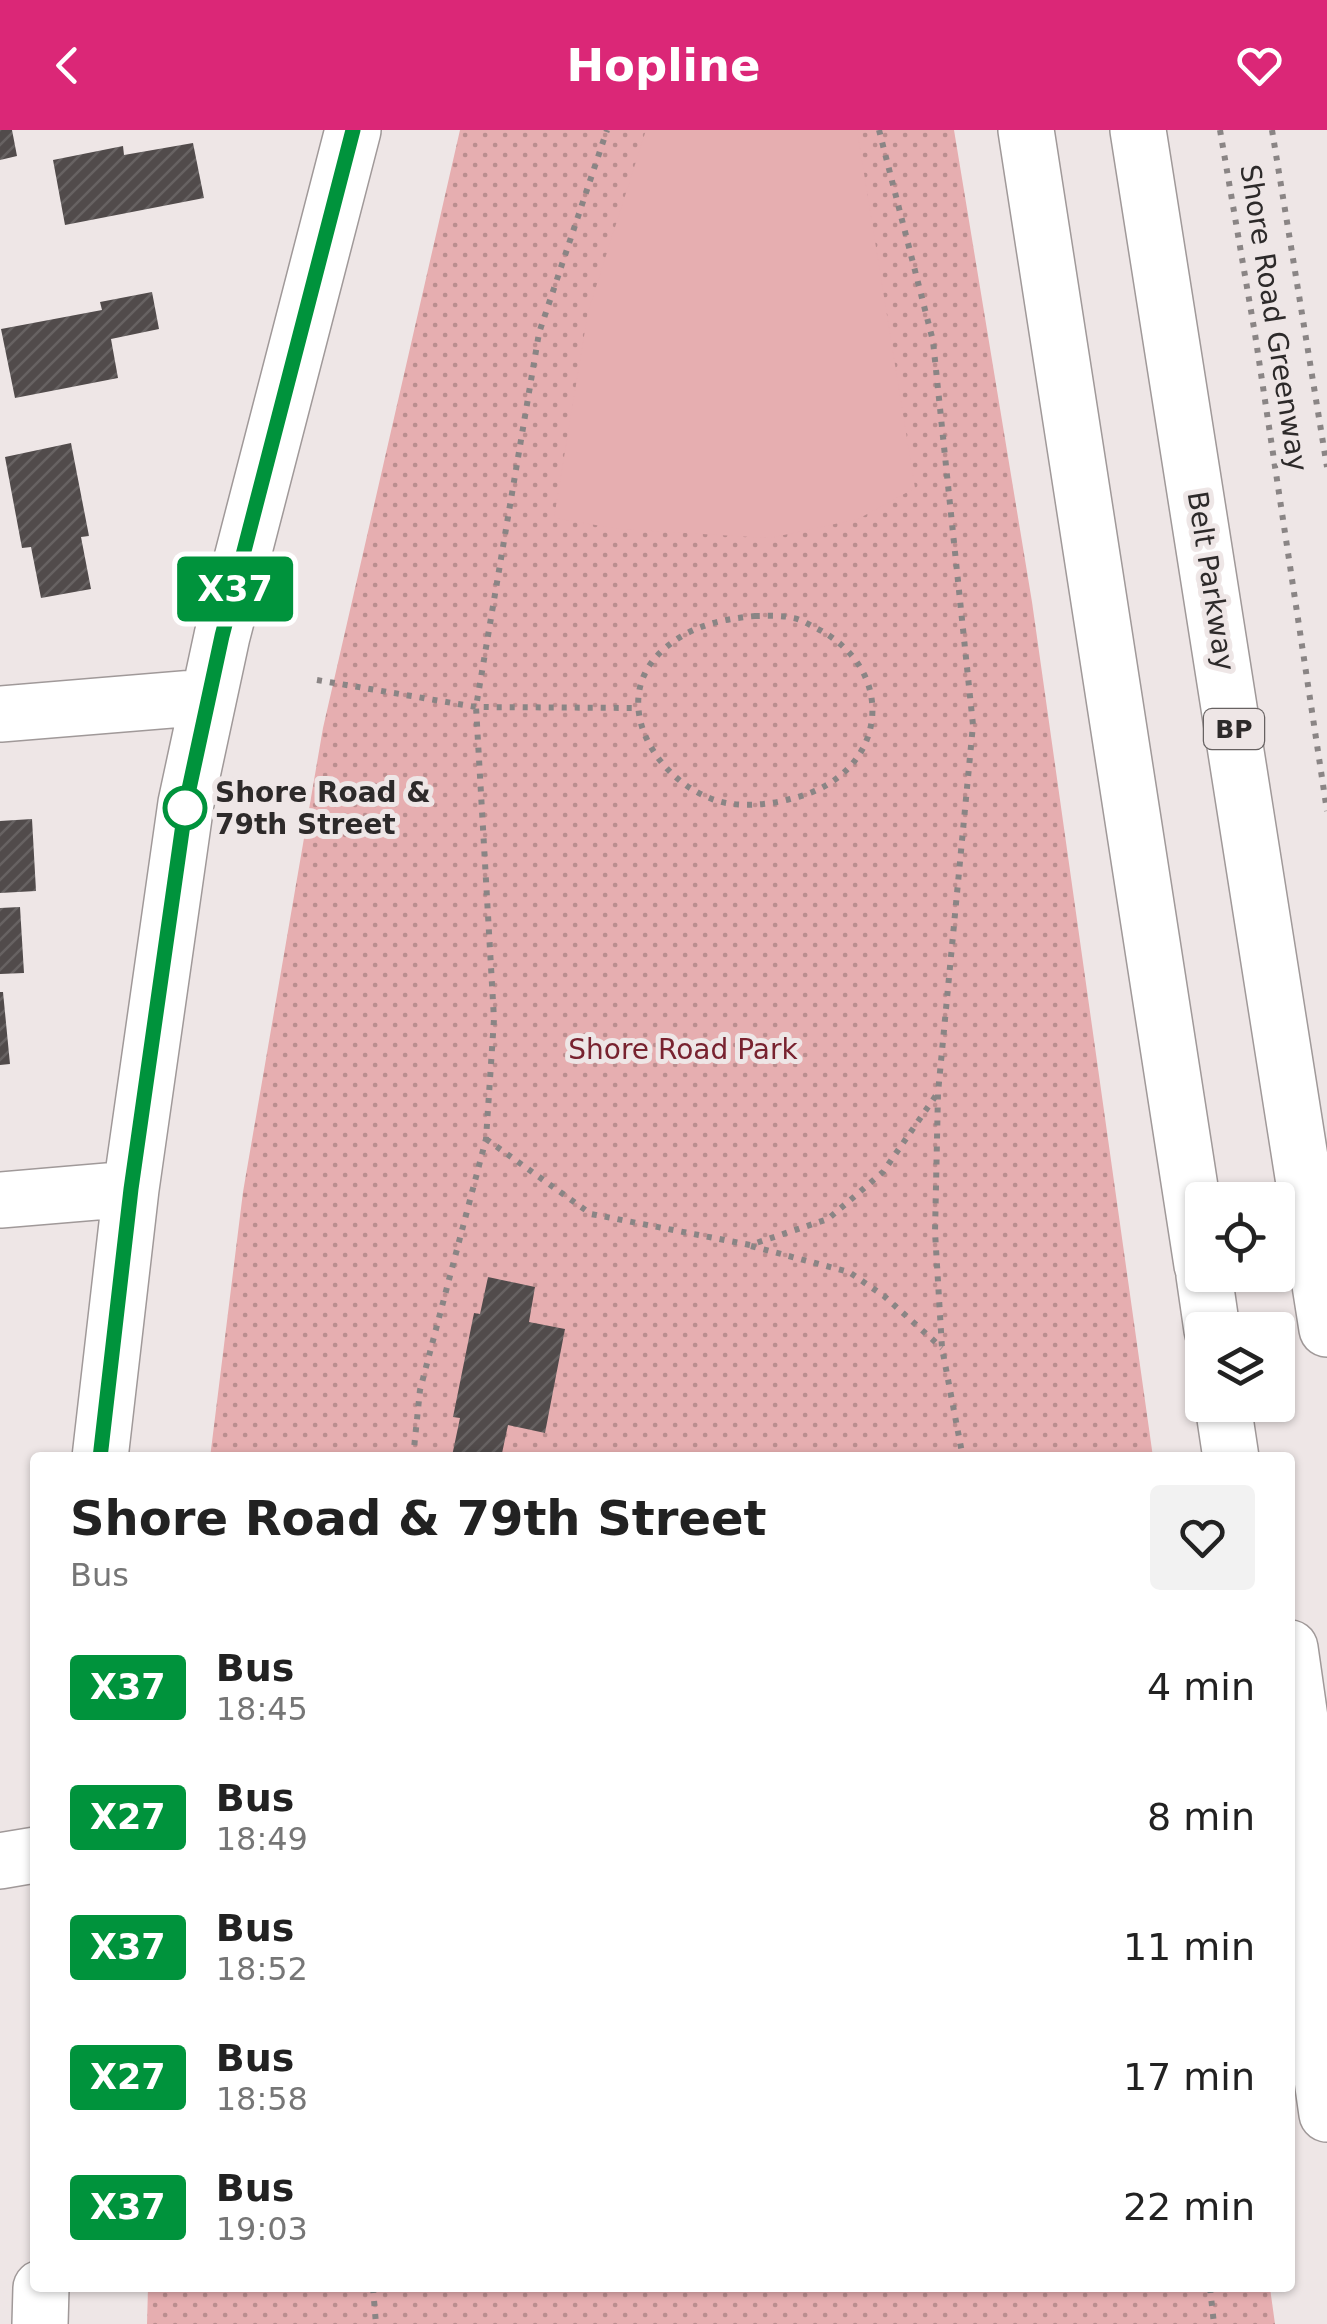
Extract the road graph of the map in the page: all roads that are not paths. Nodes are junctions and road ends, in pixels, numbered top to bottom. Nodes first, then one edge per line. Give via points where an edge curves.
1 (354, 130) edge
2 (1026, 130) edge
3 (1053, 130) edge
4 (1138, 130) edge
5 (207, 697) junction
6 (0, 714) edge
7 (1189, 1182) edge
8 (1221, 1182) edge
9 (131, 1189) junction
10 (0, 1200) edge
11 (1327, 1329) edge
12 (1226, 1422) edge
13 (1257, 1422) edge
14 (101, 1452) edge
15 (1230, 1452) edge
16 (1261, 1452) edge
17 (1295, 1683) edge
18 (30, 1856) edge
19 (0, 1861) edge
20 (1295, 1890) edge
21 (1327, 1908) edge
22 (1327, 2114) edge
23 (41, 2292) edge
24 (40, 2324) edge

1 - 5 main road
2 - 7 main road
3 - 8 main road
4 - 11 main road, Belt Parkway / BP
5 - 6 main road
5 - 9 main road
9 - 10 main road
9 - 14 main road
12 - 15 main road
13 - 16 main road
17 - 21 main road
18 - 19 main road
20 - 22 main road
23 - 24 main road

